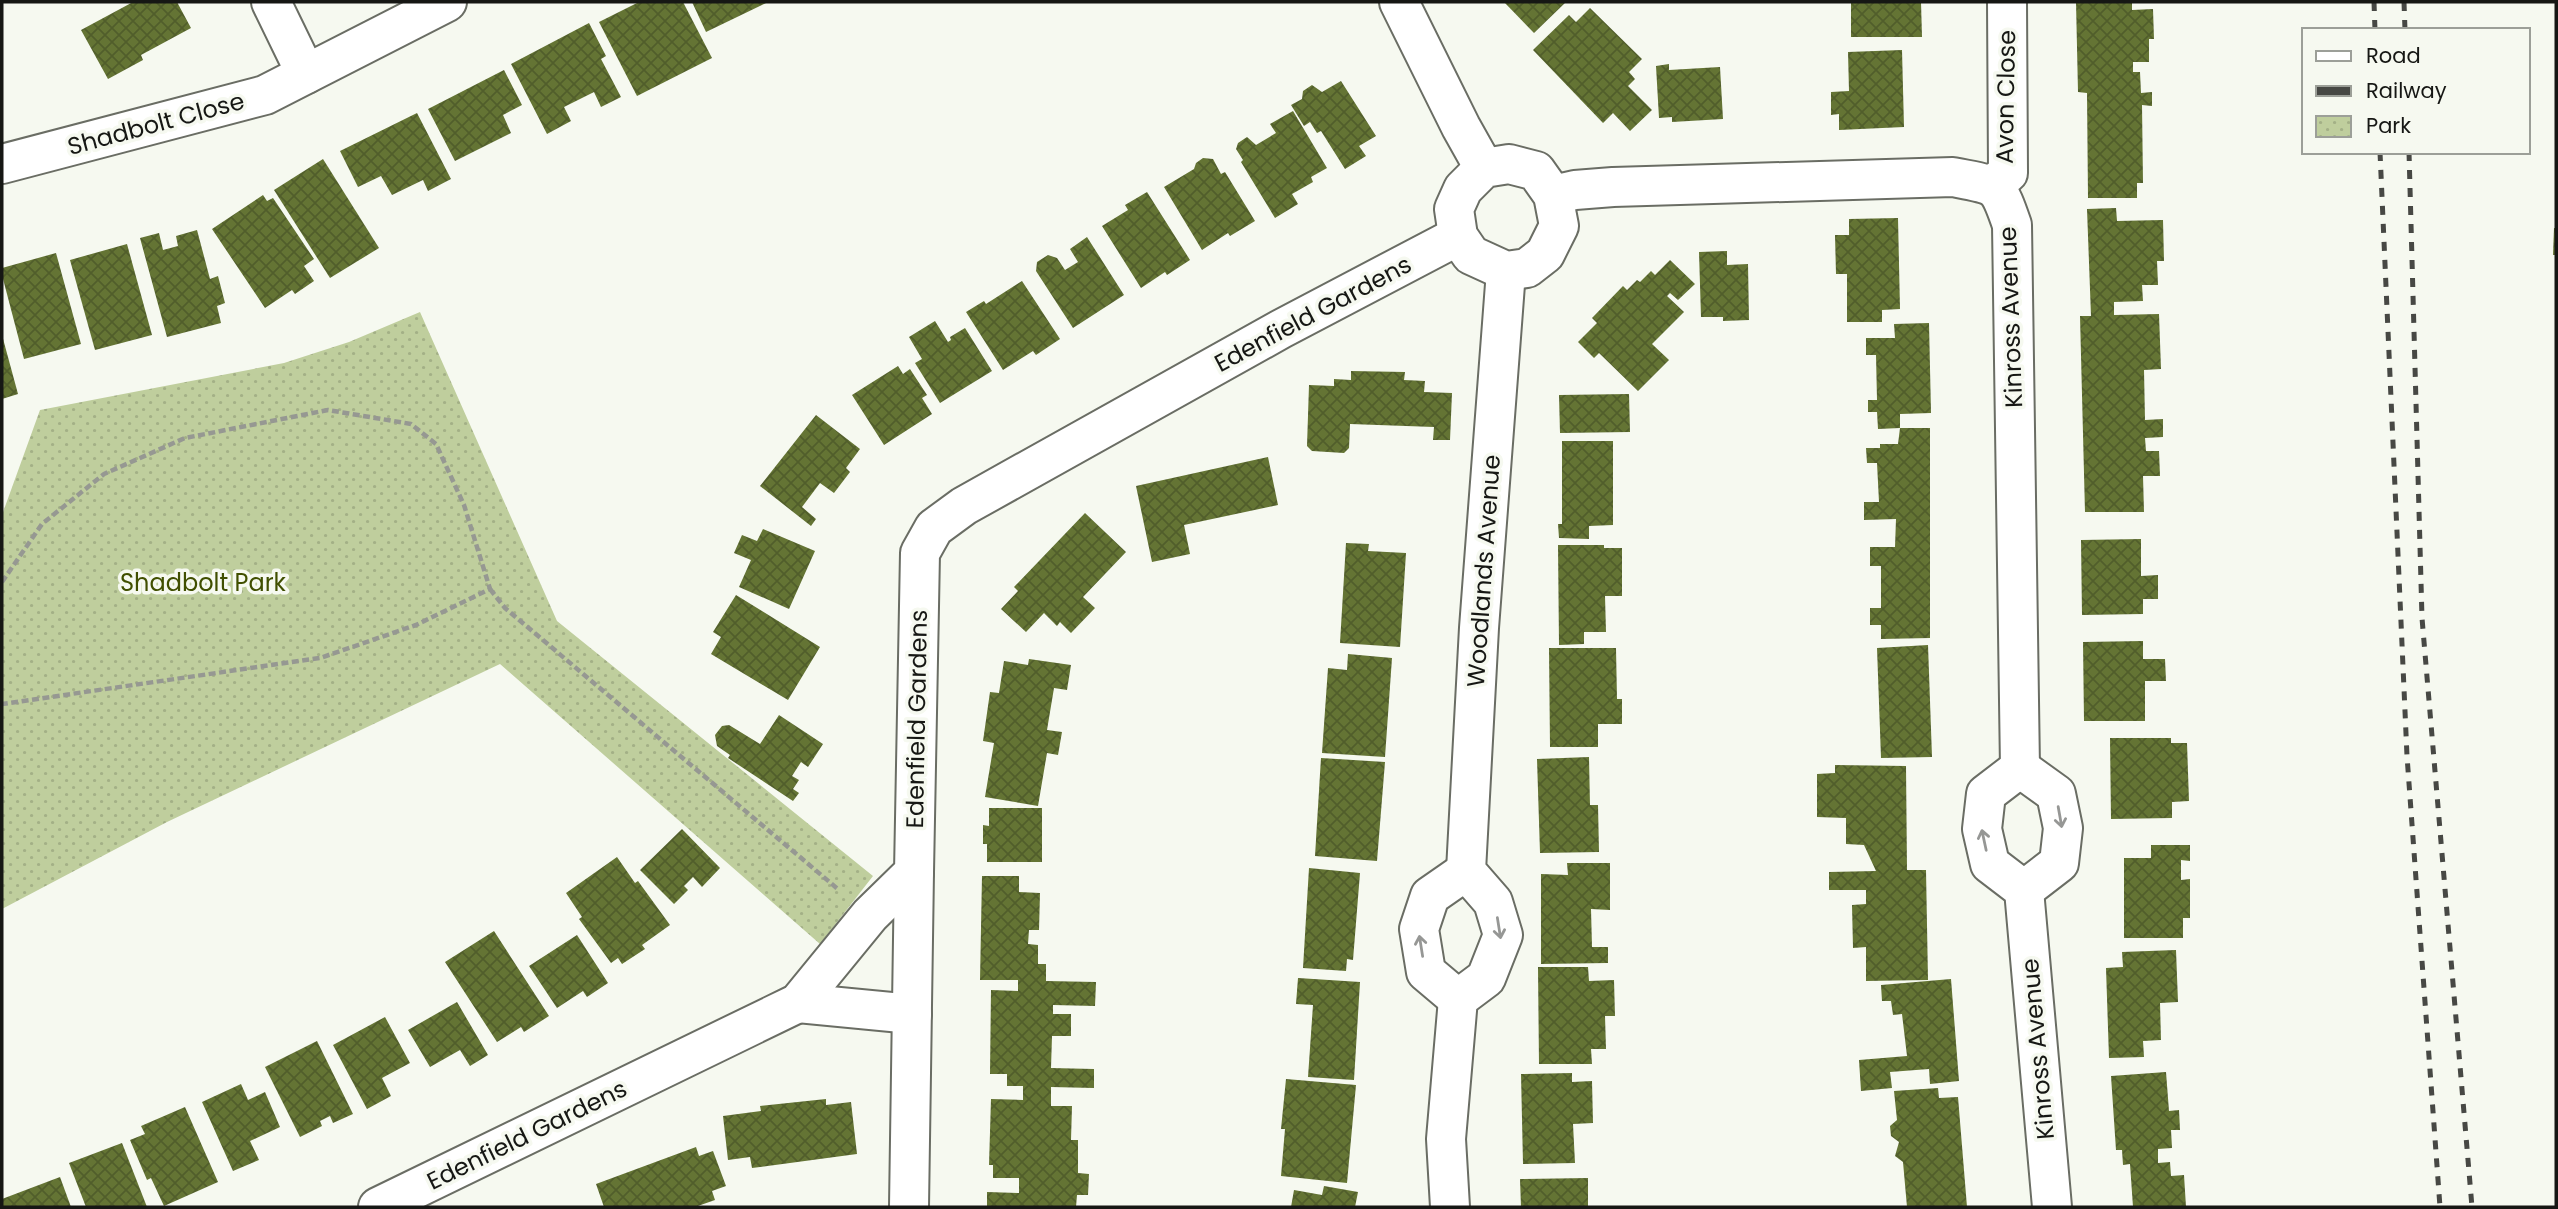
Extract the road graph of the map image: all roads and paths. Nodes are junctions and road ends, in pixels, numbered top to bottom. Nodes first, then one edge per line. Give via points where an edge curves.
1 (271, 2) edge
2 (447, 2) edge
3 (1399, 2) edge
4 (2007, 2) edge
5 (306, 74) junction
6 (2, 164) edge
7 (1484, 168) junction
8 (1992, 185) junction
9 (1553, 195) junction
10 (1458, 236) junction
11 (1506, 271) junction
12 (2, 582) edge
13 (491, 589) junction
14 (2, 704) edge
15 (2020, 768) junction
16 (1466, 871) junction
17 (914, 872) junction
18 (2024, 891) junction
19 (870, 915) junction
20 (1458, 999) junction
21 (798, 1003) junction
22 (912, 1014) junction
23 (378, 1207) edge
24 (909, 1207) edge
25 (1450, 1207) edge
26 (2052, 1207) edge

1 - 5 street
2 - 5 street, Shadbolt Close
3 - 7 street
4 - 8 street, Avon Close via 2008,173
5 - 6 street, Shadbolt Close via 265,95
7 - 9 street via 1509,164 1536,171
7 - 10 street via 1463,189 1454,209
8 - 9 street via 1953,177 1613,187
8 - 15 street, Kinross Avenue via 2002,195 2012,225
9 - 11 street via 1559,226 1545,254 1527,268
10 - 11 street via 1471,255
10 - 17 street, Edenfield Gardens via 1269,336 964,506 934,528 920,553
11 - 16 street, Woodlands Avenue
12 - 13 path via 42,524 104,474 185,438 328,411 411,424 436,444 464,505
13 - 14 path via 416,625 320,658
13 - 19 path via 505,608
18 -> 15 street via 1990,864 1982,829 1986,794
15 -> 18 street via 2056,794 2063,828 2059,863
16 -> 20 street via 1493,902 1503,935 1486,978
20 -> 16 street via 1426,972 1419,929 1430,896
17 - 19 street, Edenfield Gardens
17 - 22 street
18 - 26 street, Kinross Avenue
19 - 21 street, Edenfield Gardens
20 - 25 street via 1446,1139
21 - 22 street
21 - 23 street, Edenfield Gardens
22 - 24 street

